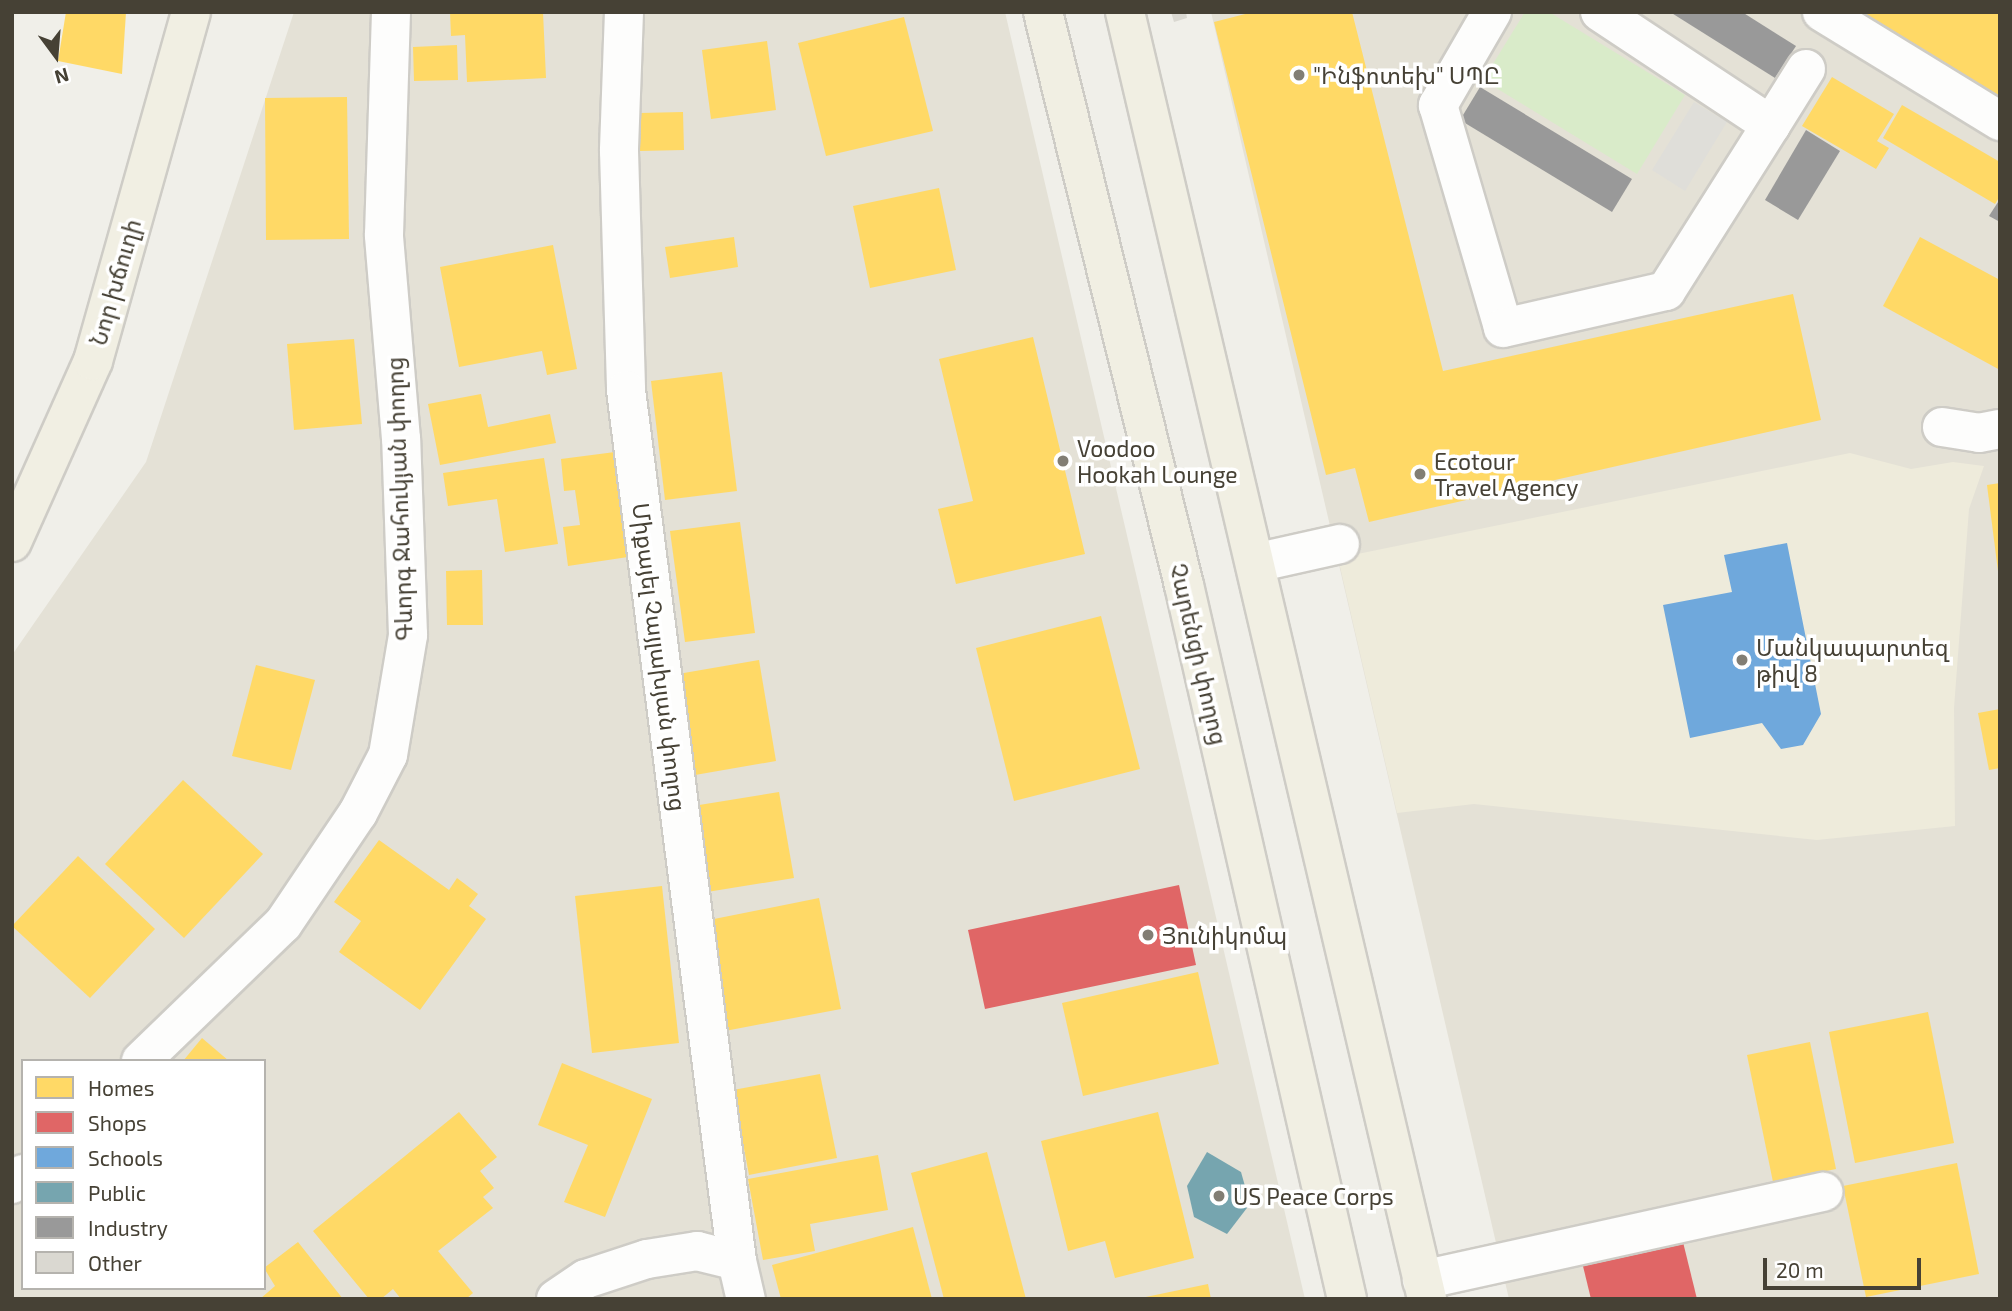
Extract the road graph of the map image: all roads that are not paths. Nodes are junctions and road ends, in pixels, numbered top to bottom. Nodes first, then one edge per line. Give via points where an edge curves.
1 (191, 12) edge
2 (391, 12) edge
3 (624, 12) edge
4 (1043, 12) edge
5 (1125, 12) edge
6 (1492, 12) edge
7 (1601, 12) edge
8 (1822, 12) edge
9 (1805, 69) dead end
10 (2000, 121) edge
11 (1771, 125) junction
12 (1942, 427) dead end
13 (2000, 429) edge
14 (12, 542) edge
15 (1340, 544) dead end
16 (1255, 563) junction
17 (143, 1059) edge
18 (1823, 1192) dead end
19 (737, 1261) junction
20 (1425, 1289) edge
21 (556, 1299) edge
22 (746, 1299) edge
23 (1347, 1299) edge

1 - 14 main road, Նոր խճուղի via 93,360
2 - 17 street, Գևորգ Ջահուկյան փողոց via 384,235 401,439 408,635 388,755 358,813 282,924
3 - 19 street, Միքայել Չայլախյան փողոց via 619,151 626,390
4 - 23 main road, Չարենցի փողոց via 1184,584
5 - 16 main road
6 - 11 street via 1438,105 1503,328 1666,291
7 - 11 street
8 - 10 street
9 - 11 street
12 - 13 street via 1979,433
15 - 16 street
16 - 20 main road
18 - 20 street
19 - 21 street via 696,1251 647,1259 586,1279
19 - 22 street, Միքայել Չայլախյան փողոց

